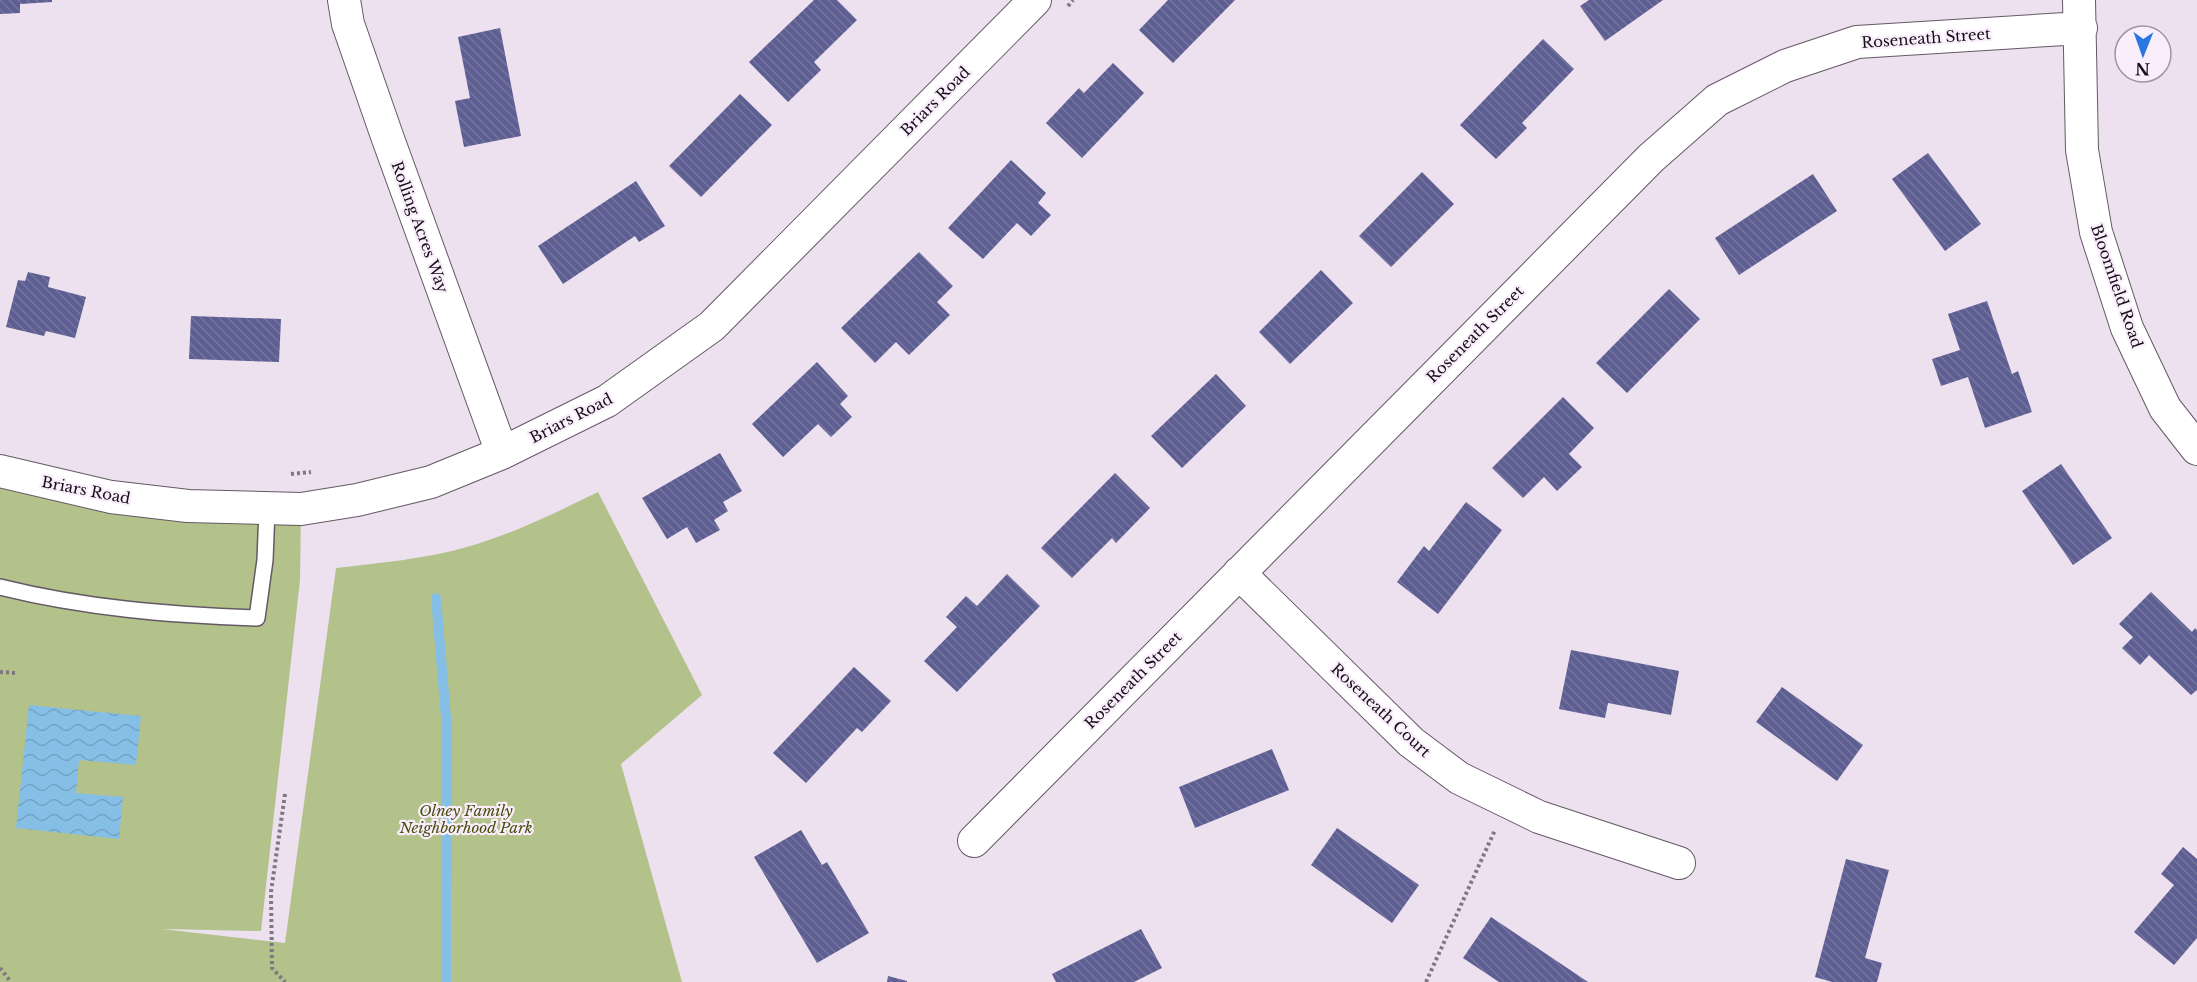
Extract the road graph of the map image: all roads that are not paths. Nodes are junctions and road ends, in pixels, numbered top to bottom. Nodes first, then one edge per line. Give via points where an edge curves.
1 (344, 0) edge
2 (1035, 0) edge
3 (2080, 14) edge
4 (2197, 449) edge
5 (502, 453) junction
6 (0, 471) edge
7 (267, 509) junction
8 (1239, 573) junction
9 (0, 587) edge
10 (974, 841) dead end
11 (1680, 863) dead end

1 - 5 street, Rolling Acres Way via 348,24
2 - 5 street, Briars Road via 712,326 607,401
3 - 4 street, Bloomfield Road via 2082,150 2096,232 2127,328 2164,408
3 - 8 street, Roseneath Street via 1857,42 1785,66 1717,100 1651,158
5 - 7 street, Briars Road via 431,482 357,500 301,509
6 - 7 street, Briars Road via 111,497 188,506
7 - 9 lane via 257,618 186,616 108,607
8 - 10 street, Roseneath Street
8 - 11 street, Roseneath Court via 1411,742 1459,778 1539,817

